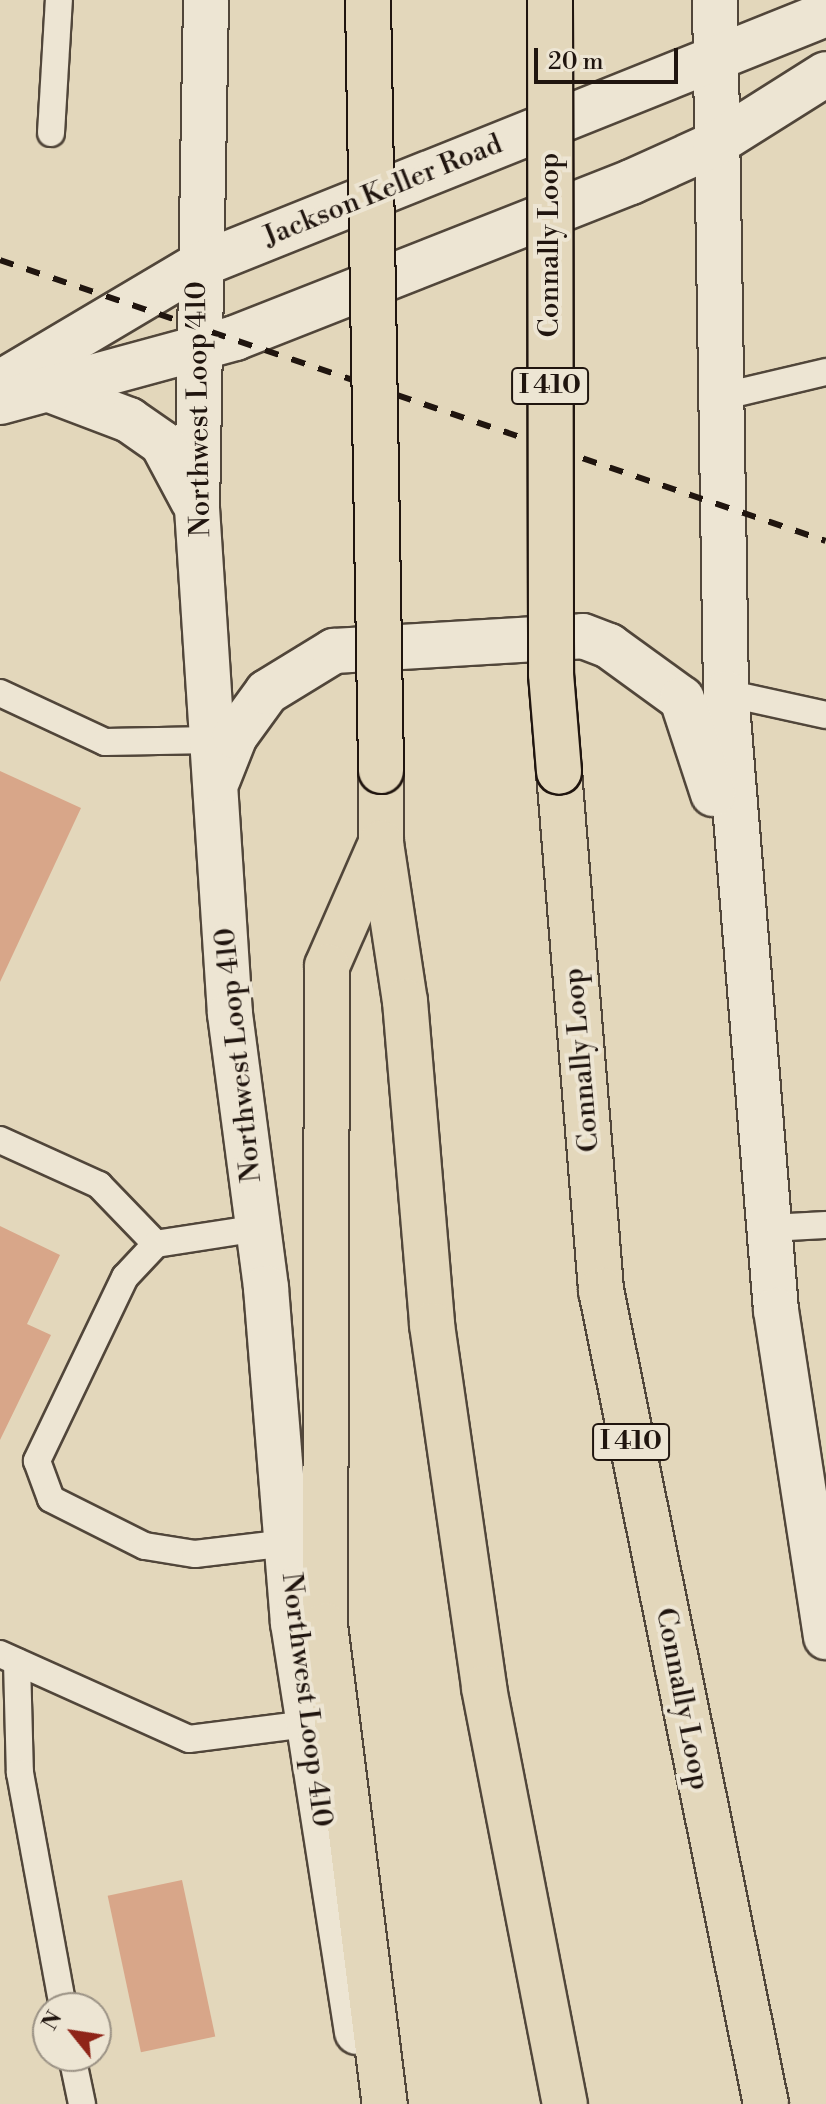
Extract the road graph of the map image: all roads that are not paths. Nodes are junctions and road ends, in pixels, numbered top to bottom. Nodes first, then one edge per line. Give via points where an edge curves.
1 (59, 0) edge
2 (206, 0) edge
3 (368, 0) edge
4 (550, 0) edge
5 (715, 0) edge
6 (826, 14) edge
7 (713, 56) junction
8 (826, 74) edge
9 (51, 133) dead end
10 (715, 144) junction
11 (197, 266) junction
12 (196, 350) junction
13 (826, 372) edge
14 (0, 383) edge
15 (47, 389) junction
16 (720, 397) junction
17 (0, 402) edge
18 (197, 508) junction
19 (0, 693) edge
20 (726, 693) junction
21 (826, 715) edge
22 (212, 740) junction
23 (214, 787) junction
24 (381, 843) junction
25 (743, 908) junction
26 (0, 1140) edge
27 (826, 1225) edge
28 (259, 1228) junction
29 (769, 1228) junction
30 (156, 1244) junction
31 (287, 1543) junction
32 (821, 1574) edge
33 (826, 1637) edge
34 (8, 1658) edge
35 (308, 1724) junction
36 (60, 1992) edge
37 (75, 2072) edge
38 (82, 2104) edge
39 (370, 2104) edge
40 (385, 2104) edge
41 (565, 2104) edge
42 (766, 2104) edge

1 - 9 lane
2 - 11 main road, Northwest Loop 410
3 - 24 highway, bridge
4 - 42 highway, Connally Loop / I 410, bridge via 551,674 601,1290
5 - 7 main road
6 - 7 main road, Jackson Keller Road
7 - 10 main road
7 - 11 main road, Jackson Keller Road
8 - 10 main road
10 - 12 main road
10 - 16 main road
11 - 12 main road, Northwest Loop 410
11 - 14 main road, Jackson Keller Road
12 - 15 main road
12 - 18 main road, Northwest Loop 410
13 - 16 lane
15 - 17 main road
15 - 18 main road via 129,420 162,443
16 - 20 main road
18 - 22 main road, Northwest Loop 410
19 - 22 lane via 105,742
20 - 21 lane
20 - 25 main road
22 - 23 main road, Northwest Loop 410
23 - 25 main road via 235,736 267,692 334,651 583,636 609,646 682,699 697,732
23 - 28 main road, Northwest Loop 410 via 230,1014
24 - 40 highway via 327,966 325,1625
24 - 41 highway via 405,1001 432,1325 482,1672
25 - 29 main road
26 - 30 lane via 99,1185
27 - 29 lane
28 - 30 lane
28 - 31 main road, Northwest Loop 410
29 - 32 main road
30 - 31 lane via 125,1277 37,1461 51,1499 145,1546 195,1554
31 - 35 main road, Northwest Loop 410
32 - 33 main road
34 - 35 lane via 189,1739
34 - 36 lane via 20,1773
35 - 39 main road, Northwest Loop 410
37 - 38 lane

